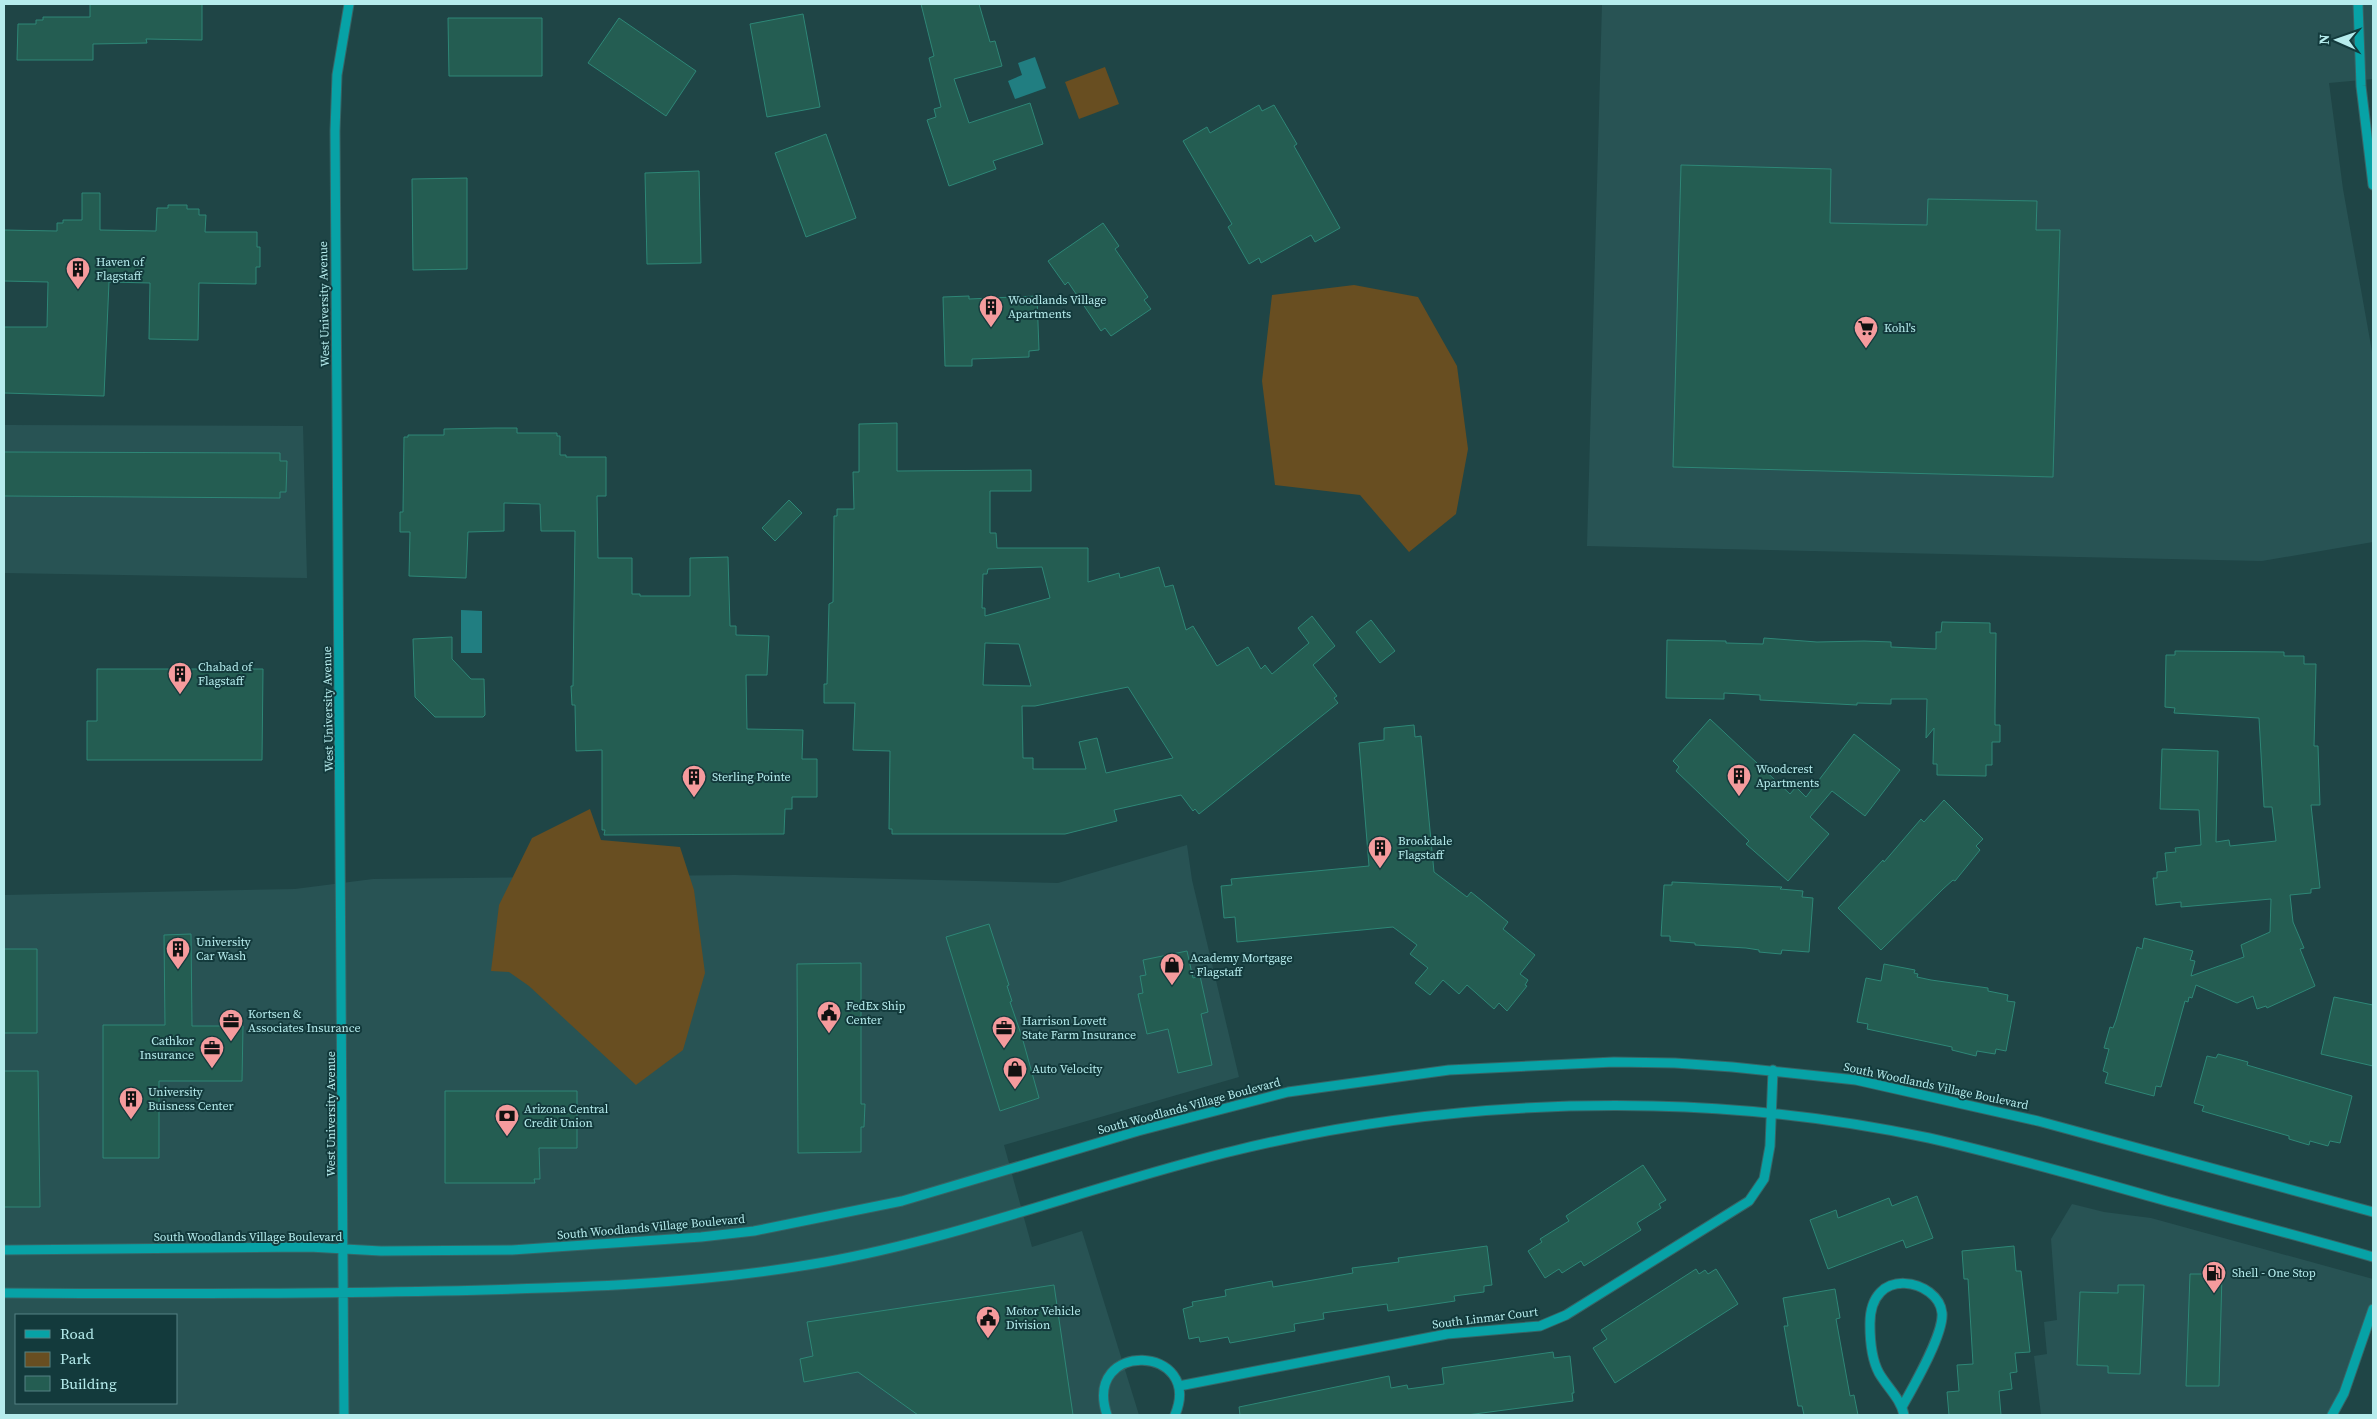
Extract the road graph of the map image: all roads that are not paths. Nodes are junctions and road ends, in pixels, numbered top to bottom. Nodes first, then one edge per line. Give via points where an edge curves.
1 (349, 4) edge
2 (2358, 4) edge
3 (2373, 185) edge
4 (1773, 1070) junction
5 (1770, 1113) junction
6 (2373, 1212) edge
7 (344, 1249) junction
8 (4, 1250) edge
9 (2373, 1257) edge
10 (4, 1293) edge
11 (345, 1293) junction
12 (2373, 1309) edge
13 (1179, 1386) junction
14 (1903, 1411) edge
15 (344, 1415) edge
16 (1107, 1415) edge
17 (1175, 1415) edge
18 (2332, 1415) edge

1 - 7 street, West University Avenue via 337,75 335,131
2 - 3 street via 2362,86
4 - 5 street, South Linmar Court
4 - 6 street, South Woodlands Village Boulevard via 1856,1080 2029,1118
4 - 7 street, South Woodlands Village Boulevard via 1614,1062 1480,1067 1394,1076 1288,1092 1138,1131 912,1199 754,1230 701,1237 512,1250
5 - 9 street via 1858,1125 1945,1142
5 - 11 street via 1656,1106 1566,1107 1477,1110 1394,1120 1231,1151 941,1236 757,1273 594,1288
5 - 13 street, South Linmar Court via 1770,1146 1764,1178 1749,1201 1566,1315 1540,1326 1448,1334
7 - 8 street, South Woodlands Village Boulevard
7 - 11 street, West University Avenue
10 - 11 street
11 - 15 street, West University Avenue
12 - 18 street via 2344,1393
13 - 16 street via 1159,1363 1141,1359 1124,1363 1110,1375 1103,1391
13 - 17 street via 1179,1405
14 - 14 street via 1939,1329 1942,1313 1938,1302 1921,1287 1900,1283 1888,1286 1876,1295 1870,1308 1870,1326 1879,1372

